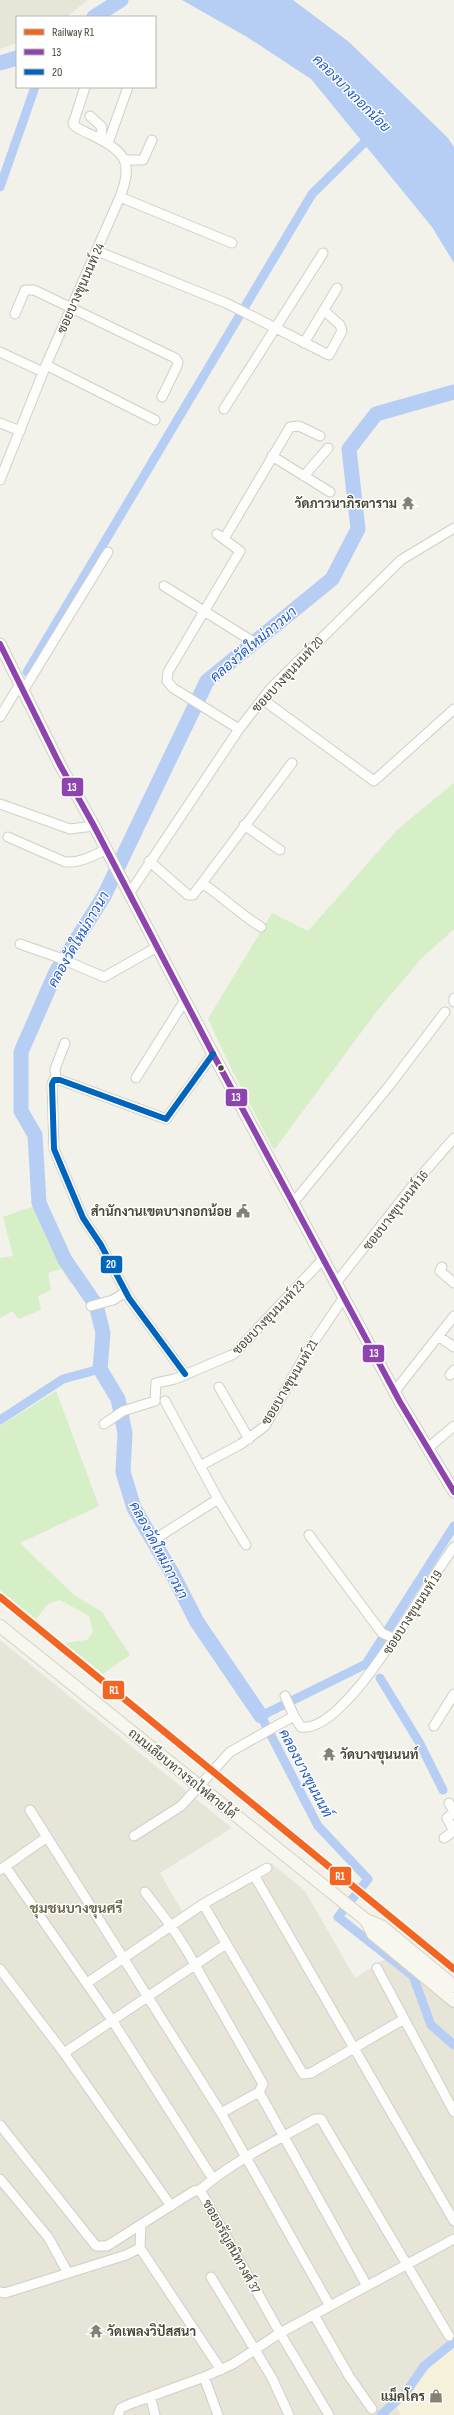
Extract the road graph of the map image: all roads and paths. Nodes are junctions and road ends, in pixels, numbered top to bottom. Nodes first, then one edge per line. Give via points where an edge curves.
1 (85, 88) edge
2 (128, 88) edge
3 (90, 116) dead end
4 (152, 140) dead end
5 (104, 141) junction
6 (126, 160) junction
7 (120, 197) junction
8 (232, 243) dead end
9 (97, 251) junction
10 (323, 254) dead end
11 (337, 288) dead end
12 (72, 307) junction
13 (15, 314) dead end
14 (328, 314) dead end
15 (276, 328) junction
16 (304, 343) junction
17 (0, 352) edge
18 (45, 368) junction
19 (162, 397) dead end
20 (224, 409) dead end
21 (155, 420) dead end
22 (0, 422) edge
23 (20, 431) junction
24 (320, 436) dead end
25 (328, 448) dead end
26 (272, 456) junction
27 (304, 476) junction
28 (0, 480) edge
29 (330, 492) dead end
30 (454, 528) edge
31 (108, 552) dead end
32 (164, 586) dead end
33 (205, 611) junction
34 (252, 641) dead end
35 (0, 644) edge
36 (22, 688) junction
37 (262, 699) junction
38 (454, 709) edge
39 (0, 717) edge
40 (239, 729) junction
41 (292, 763) dead end
42 (0, 804) edge
43 (244, 825) junction
44 (94, 826) junction
45 (8, 837) dead end
46 (107, 850) junction
47 (280, 850) dead end
48 (150, 860) junction
49 (202, 882) junction
50 (129, 893) junction
51 (261, 927) dead end
52 (20, 944) dead end
53 (157, 947) junction
54 (454, 998) edge
55 (185, 1000) junction
56 (454, 1002) edge
57 (445, 1012) dead end
58 (65, 1043) dead end
59 (213, 1054) junction
60 (136, 1078) dead end
61 (56, 1080) junction
62 (454, 1138) edge
63 (294, 1203) junction
64 (323, 1259) junction
65 (442, 1267) dead end
66 (336, 1283) junction
67 (454, 1283) edge
68 (126, 1292) junction
69 (344, 1297) junction
70 (91, 1306) dead end
71 (454, 1316) edge
72 (438, 1336) junction
73 (454, 1347) edge
74 (185, 1374) junction
75 (219, 1387) dead end
76 (395, 1391) junction
77 (165, 1401) dead end
78 (104, 1424) dead end
79 (454, 1426) edge
80 (249, 1439) junction
81 (428, 1448) junction
82 (200, 1466) junction
83 (453, 1490) edge
84 (218, 1499) junction
85 (309, 1535) dead end
86 (154, 1540) dead end
87 (246, 1545) dead end
88 (454, 1547) edge
89 (0, 1626) edge
90 (395, 1639) junction
91 (454, 1694) edge
92 (287, 1701) dead end
93 (294, 1716) junction
94 (434, 1726) dead end
95 (200, 1787) junction
96 (449, 1803) dead end
97 (30, 1810) dead end
98 (454, 1813) edge
99 (454, 1831) edge
100 (134, 1836) dead end
101 (47, 1837) junction
102 (444, 1838) dead end
103 (3, 1868) edge
104 (266, 1868) dead end
105 (254, 1875) junction
106 (145, 1892) dead end
107 (203, 1904) junction
108 (171, 1926) junction
109 (377, 1930) junction
110 (226, 1944) junction
111 (124, 1957) junction
112 (194, 1965) junction
113 (377, 1968) dead end
114 (0, 1969) edge
115 (87, 1983) junction
116 (454, 1986) edge
117 (148, 1996) junction
118 (454, 2001) edge
119 (404, 2019) junction
120 (112, 2020) junction
121 (354, 2048) junction
122 (64, 2053) junction
123 (259, 2092) junction
124 (221, 2112) junction
125 (454, 2112) edge
126 (0, 2125) edge
127 (284, 2136) junction
128 (248, 2157) junction
129 (0, 2179) edge
130 (213, 2179) junction
131 (200, 2190) junction
132 (171, 2206) junction
133 (454, 2221) edge
134 (141, 2225) junction
135 (454, 2239) edge
136 (140, 2248) junction
137 (406, 2264) junction
138 (68, 2273) junction
139 (211, 2277) dead end
140 (367, 2286) junction
141 (0, 2292) edge
142 (330, 2306) junction
143 (314, 2315) junction
144 (280, 2333) junction
145 (449, 2336) dead end
146 (256, 2350) junction
147 (221, 2370) junction
148 (204, 2376) junction
149 (152, 2403) dead end
150 (372, 2409) dead end
151 (118, 2415) edge
152 (155, 2415) edge
153 (218, 2415) edge
154 (289, 2415) edge
155 (329, 2415) edge

1 - 5 street via 73,124 76,128
2 - 5 street
3 - 5 street via 102,127
4 - 6 street via 143,160
5 - 6 street
6 - 7 street, ซอยบางขุนนนท์ 24 via 127,175
7 - 8 street
7 - 9 street, ซอยบางขุนนนท์ 24
9 - 12 street, ซอยบางขุนนนท์ 24
9 - 15 street via 234,306
10 - 15 street
11 - 16 street
12 - 13 street via 29,288 23,293
12 - 18 street, ซอยบางขุนนนท์ 24
12 - 19 street via 177,360 177,366
14 - 16 street via 342,331 331,353 323,353
15 - 16 street
15 - 20 street
17 - 18 street
18 - 21 street
18 - 23 street, ซอยบางขุนนนท์ 24
22 - 23 street
23 - 28 street, ซอยบางขุนนนท์ 24
24 - 26 street via 292,425
25 - 27 street
26 - 27 street
26 - 33 street via 220,537 240,551
27 - 29 street
30 - 37 street, ซอยบางขุนนนท์ 20 via 401,560
31 - 36 street
32 - 33 street
33 - 34 street
33 - 40 street via 168,672 167,681 173,688
35 - 36 street
36 - 39 street
36 - 44 street via 60,766
37 - 38 street via 374,781
37 - 40 street, ซอยบางขุนนนท์ 20
40 - 48 street, ซอยบางขุนนนท์ 20
41 - 43 street
42 - 44 street via 70,829
43 - 47 street
43 - 49 street
44 - 46 street
45 - 46 street via 65,862 87,859
46 - 50 street
48 - 49 street via 188,895 193,895
48 - 50 street, ซอยบางขุนนนท์ 20
49 - 51 street via 228,901 239,913
50 - 53 street
52 - 53 street via 57,956 104,977
53 - 55 street
54 - 56 street
55 - 59 street
55 - 60 street
57 - 63 street
58 - 61 street via 55,1069
59 - 61 street via 166,1119
59 - 63 street
61 - 68 street via 52,1084 54,1149 83,1218 102,1245
62 - 66 street, ซอยบางขุนนนท์ 16
63 - 64 street
64 - 66 street
64 - 74 street, ซอยบางขุนนนท์ 23 via 234,1354
65 - 67 street via 440,1271
66 - 69 street
68 - 70 street via 113,1300
68 - 74 street
69 - 76 street
69 - 80 street, ซอยบางขุนนนท์ 21 via 307,1352 265,1426
71 - 72 street
72 - 73 street
72 - 76 street
74 - 78 street, ซอยบางขุนนนท์ 23 via 156,1383 155,1400 123,1411
75 - 80 street
76 - 81 street
77 - 82 street
79 - 81 street
80 - 82 street, ซอยบางขุนนนท์ 21
81 - 83 street
82 - 84 street
84 - 86 street
84 - 87 street
85 - 90 street via 382,1633
88 - 90 street, ซอยบางขุนนนท์ 19
89 - 95 main road, ถนนเลียบทางรถไฟสายใต้
90 - 93 street, ซอยบางขุนนนท์ 19 via 340,1708 305,1727 300,1726
91 - 94 street
92 - 93 street
93 - 95 street via 230,1752 211,1770
95 - 100 street via 181,1806
95 - 109 main road, ถนนเลียบทางรถไฟสายใต้
96 - 98 street
97 - 101 street
98 - 99 street via 447,1818
99 - 102 street
101 - 103 street
101 - 111 street
103 - 115 street
104 - 105 street
105 - 107 street
105 - 121 street
106 - 108 street
107 - 108 street
107 - 110 street
108 - 111 street
108 - 112 street
109 - 116 main road
109 - 118 main road
110 - 112 street
110 - 121 street via 300,2072 306,2075 311,2073
111 - 115 street
111 - 117 street
112 - 117 street
112 - 123 street via 262,2081 263,2086
113 - 119 street
114 - 122 street
115 - 120 street
117 - 120 street
117 - 124 street
119 - 121 street
119 - 125 street
120 - 122 street
120 - 130 street
121 - 133 street
122 - 132 street
123 - 124 street
123 - 127 street
124 - 128 street
126 - 134 street, ซอยจรัญสนิทวงศ์ 37 via 96,2246 107,2246
127 - 128 street
127 - 137 street via 315,2119 322,2120
127 - 140 street
128 - 130 street
128 - 142 street
129 - 138 street via 48,2238
130 - 131 street
131 - 132 street, ซอยจรัญสนิทวงศ์ 37 via 194,2191
131 - 144 street, ซอยจรัญสนิทวงศ์ 37
132 - 134 street, ซอยจรัญสนิทวงศ์ 37
134 - 136 street
135 - 137 street
136 - 138 street via 126,2255
136 - 147 street
137 - 140 street
137 - 145 street
138 - 141 street via 5,2293
139 - 146 street
140 - 142 street
142 - 143 street
143 - 144 street
143 - 150 street via 349,2376
144 - 146 street
144 - 155 street, ซอยจรัญสนิทวงศ์ 37
146 - 147 street
146 - 154 street
147 - 148 street
148 - 151 street via 121,2408
148 - 153 street
149 - 152 street

